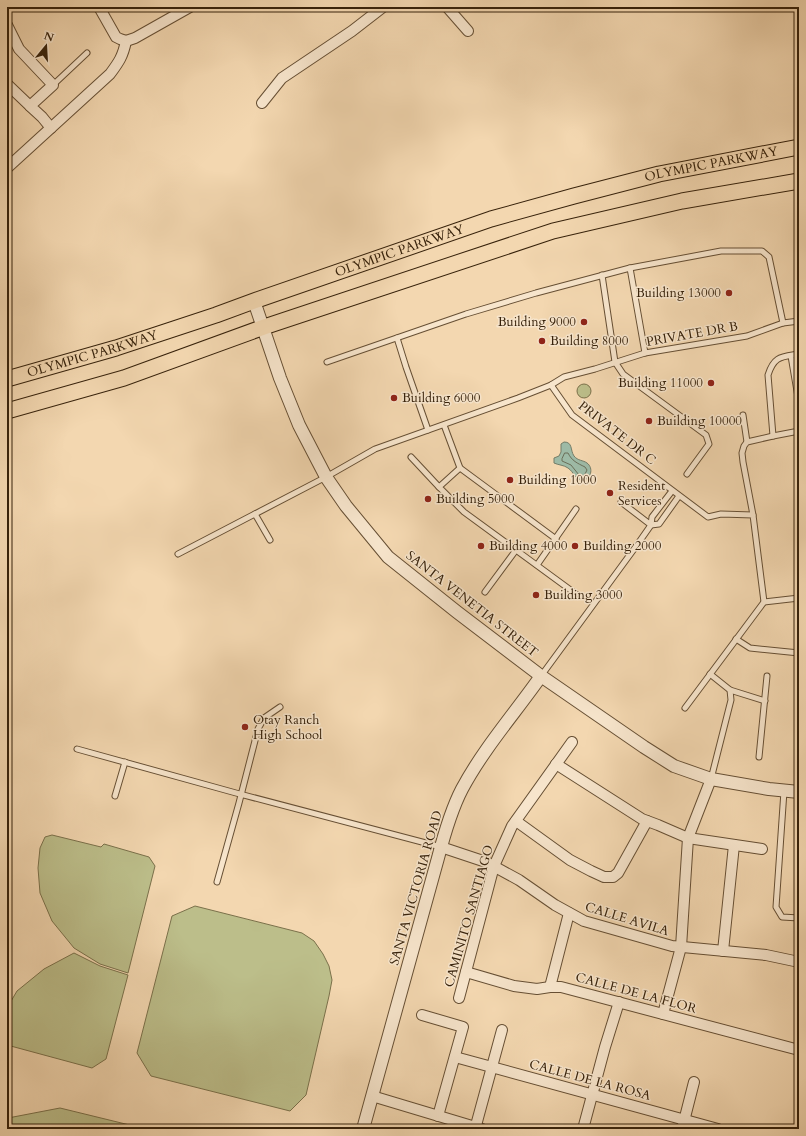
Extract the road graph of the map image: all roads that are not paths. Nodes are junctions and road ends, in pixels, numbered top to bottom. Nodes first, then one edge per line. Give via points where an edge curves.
1 (99, 7) edge
2 (190, 7) edge
3 (383, 7) edge
4 (447, 7) edge
5 (7, 25) edge
6 (468, 31) dead end
7 (126, 40) junction
8 (87, 53) dead end
9 (7, 84) edge
10 (53, 85) junction
11 (262, 102) dead end
12 (30, 106) junction
13 (51, 128) junction
14 (799, 147) edge
15 (7, 168) edge
16 (799, 181) edge
17 (630, 268) junction
18 (602, 276) junction
19 (254, 301) junction
20 (799, 321) edge
21 (783, 323) junction
22 (264, 327) junction
23 (396, 338) junction
24 (645, 353) junction
25 (799, 354) edge
26 (791, 356) junction
27 (327, 362) dead end
28 (616, 362) junction
29 (7, 379) edge
30 (551, 385) junction
31 (799, 403) edge
32 (7, 412) edge
33 (743, 416) dead end
34 (444, 425) junction
35 (428, 430) junction
36 (799, 431) edge
37 (773, 436) junction
38 (747, 442) junction
39 (411, 457) dead end
40 (460, 468) junction
41 (687, 474) dead end
42 (326, 477) junction
43 (439, 487) junction
44 (676, 493) junction
45 (621, 502) dead end
46 (576, 510) dead end
47 (255, 514) junction
48 (753, 515) junction
49 (651, 524) junction
50 (556, 539) junction
51 (270, 540) dead end
52 (516, 550) junction
53 (178, 554) dead end
54 (537, 565) junction
55 (485, 592) dead end
56 (576, 594) dead end
57 (799, 598) edge
58 (764, 602) junction
59 (736, 639) junction
60 (799, 653) edge
61 (710, 674) junction
62 (541, 676) junction
63 (767, 676) dead end
64 (730, 690) junction
65 (765, 701) junction
66 (280, 706) dead end
67 (685, 708) dead end
68 (572, 742) dead end
69 (77, 749) dead end
70 (759, 757) dead end
71 (124, 762) junction
72 (556, 764) junction
73 (711, 779) junction
74 (784, 790) junction
75 (799, 792) edge
76 (241, 794) junction
77 (115, 796) dead end
78 (516, 821) junction
79 (647, 821) junction
80 (688, 838) junction
81 (734, 845) junction
82 (441, 847) junction
83 (762, 849) dead end
84 (494, 866) junction
85 (217, 882) dead end
86 (569, 913) junction
87 (799, 918) edge
88 (681, 947) junction
89 (723, 951) junction
90 (799, 962) edge
91 (466, 972) junction
92 (550, 987) junction
93 (459, 998) dead end
94 (620, 1002) junction
95 (663, 1014) junction
96 (422, 1015) dead end
97 (502, 1030) dead end
98 (799, 1050) edge
99 (455, 1057) junction
100 (492, 1067) junction
101 (694, 1082) dead end
102 (593, 1094) junction
103 (372, 1096) junction
104 (438, 1116) junction
105 (683, 1125) edge
106 (478, 1128) edge
107 (363, 1129) edge
108 (583, 1129) edge
109 (718, 1129) edge

1 - 7 street via 116,37
2 - 7 street via 135,38
3 - 11 street via 282,78
4 - 6 street
5 - 10 street via 19,49
7 - 13 street via 120,60 110,74
8 - 10 lane
9 - 12 street
10 - 12 street
12 - 13 street
13 - 15 street
14 - 19 main road, OLYMPIC PARKWAY via 659,174 491,219
16 - 22 main road via 682,201 553,231
17 - 18 lane
17 - 21 lane via 721,251 762,252 769,258
17 - 24 lane
18 - 23 lane via 522,297
18 - 28 lane
19 - 22 street, SANTA VENETIA STREET
19 - 29 main road, OLYMPIC PARKWAY via 116,348
20 - 21 lane, PRIVATE DR B
21 - 24 lane, PRIVATE DR B via 747,336
22 - 32 main road via 124,378
22 - 42 street, SANTA VENETIA STREET via 280,378 299,425
23 - 27 lane
23 - 35 lane
24 - 28 lane, PRIVATE DR B
25 - 26 lane
26 - 31 lane
26 - 37 lane via 779,358 774,362 768,375
28 - 30 lane, PRIVATE DR B via 564,376
28 - 41 lane via 624,374 706,435 709,444
30 - 34 lane, PRIVATE DR B
30 - 44 lane, PRIVATE DR C via 572,415
33 - 38 lane
34 - 35 lane, PRIVATE DR B
34 - 40 lane
35 - 42 lane, PRIVATE DR B via 375,449
36 - 37 lane
37 - 38 lane
38 - 48 lane via 742,452
39 - 43 lane
40 - 43 lane
40 - 50 lane
42 - 47 lane, PRIVATE DR B
42 - 62 street, SANTA VENETIA STREET via 388,557
43 - 52 lane via 464,512
44 - 48 lane, PRIVATE DR C via 708,517 721,514
44 - 49 lane via 652,517
44 - 49 lane via 659,524
45 - 49 lane
46 - 50 lane
47 - 51 lane
47 - 53 lane, PRIVATE DR B
48 - 58 lane
49 - 62 lane
50 - 54 lane
52 - 54 lane
52 - 55 lane
54 - 56 lane
57 - 58 lane
58 - 59 lane
59 - 60 lane via 750,648
59 - 61 lane
61 - 64 lane
61 - 67 lane
62 - 73 street, SANTA VENETIA STREET via 674,766
62 - 82 street, SANTA VICTORIA ROAD via 484,754 462,789
63 - 65 lane
64 - 65 lane
64 - 73 lane via 731,700
65 - 70 lane
66 - 76 lane via 264,718 258,729
68 - 72 street, CAMINITO SANTIAGO
69 - 71 lane
71 - 76 lane
71 - 77 lane
72 - 78 street, CAMINITO SANTIAGO
72 - 79 street
73 - 74 street, SANTA VENETIA STREET
73 - 80 street
74 - 75 street, SANTA VENETIA STREET
74 - 87 lane via 776,907 782,917
76 - 82 lane
76 - 85 lane
78 - 79 street via 570,860 604,877 613,877 618,873
78 - 84 street, CAMINITO SANTIAGO
79 - 80 street
80 - 81 street
80 - 88 street
81 - 83 street
81 - 89 street
82 - 84 street, CALLE AVILA
82 - 103 street, SANTA VICTORIA ROAD
84 - 86 street, CALLE AVILA
84 - 91 street, CAMINITO SANTIAGO
86 - 88 street, CALLE AVILA via 584,921
86 - 92 street
88 - 89 street, CALLE AVILA
88 - 95 street
89 - 90 street, CALLE AVILA via 766,955
91 - 92 street, CALLE DE LA FLOR via 514,986 536,989
91 - 93 street, CAMINITO SANTIAGO
92 - 94 street, CALLE DE LA FLOR via 561,987
94 - 95 street, CALLE DE LA FLOR
94 - 102 street
95 - 98 street, CALLE DE LA FLOR
96 - 99 street via 463,1027
97 - 100 street
99 - 100 street, CALLE DE LA ROSA
99 - 104 street
100 - 102 street, CALLE DE LA ROSA
100 - 106 street
101 - 105 street
102 - 105 street, CALLE DE LA ROSA
102 - 108 street
103 - 104 street
103 - 107 street, SANTA VICTORIA ROAD
104 - 106 street
105 - 109 street, CALLE DE LA ROSA

